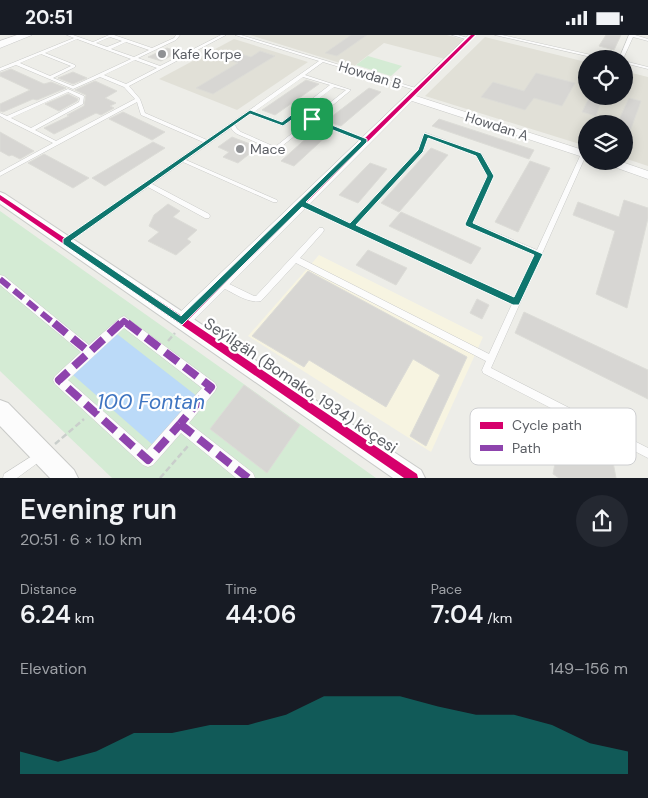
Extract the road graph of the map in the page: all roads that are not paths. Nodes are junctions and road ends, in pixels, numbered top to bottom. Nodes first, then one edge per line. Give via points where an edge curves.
1 (13, 35) edge
2 (27, 35) edge
3 (69, 35) edge
4 (111, 35) edge
5 (178, 35) edge
6 (224, 35) edge
7 (237, 35) edge
8 (454, 35) edge
9 (499, 35) edge
10 (631, 35) edge
11 (471, 37) edge
12 (77, 39) junction
13 (0, 40) edge
14 (648, 40) edge
15 (126, 41) junction
16 (92, 44) junction
17 (0, 45) edge
18 (107, 49) junction
19 (153, 50) junction
20 (625, 50) edge
21 (578, 52) edge
22 (42, 53) junction
23 (134, 59) junction
24 (322, 61) junction
25 (16, 63) junction
26 (633, 64) edge
27 (161, 68) junction
28 (648, 68) edge
29 (0, 70) edge
30 (100, 75) junction
31 (302, 75) junction
32 (50, 77) junction
33 (333, 85) junction
34 (126, 87) junction
35 (70, 89) junction
36 (413, 93) junction
37 (138, 99) junction
38 (250, 112) junction
39 (297, 113) junction
40 (0, 114) edge
41 (7, 118) junction
42 (312, 119) junction
43 (232, 124) junction
44 (31, 130) junction
45 (365, 141) junction
46 (207, 142) junction
47 (56, 143) junction
48 (578, 152) edge
49 (182, 160) junction
50 (578, 169) edge
51 (633, 170) edge
52 (0, 174) edge
53 (648, 175) edge
54 (148, 184) junction
55 (0, 197) edge
56 (275, 201) dead end
57 (301, 203) junction
58 (207, 216) dead end
59 (351, 226) junction
60 (321, 230) dead end
61 (66, 241) junction
62 (539, 254) junction
63 (295, 259) junction
64 (0, 279) edge
65 (220, 283) junction
66 (516, 303) junction
67 (183, 322) junction
68 (89, 352) junction
69 (490, 359) junction
70 (560, 408) edge
71 (0, 411) edge
72 (180, 424) junction
73 (636, 447) edge
74 (648, 453) edge
75 (43, 455) junction
76 (8, 478) edge
77 (66, 478) edge
78 (248, 478) edge
79 (413, 478) edge

1 - 13 main road
2 - 17 main road
3 - 12 lane
4 - 15 lane
4 - 16 lane
5 - 19 lane
6 - 27 lane
7 - 24 lane, Howdan B
8 - 11 lane
9 - 21 lane
10 - 14 lane
10 - 20 lane
11 - 36 street
12 - 16 lane
12 - 22 lane
15 - 18 lane
15 - 19 lane
16 - 18 lane
18 - 23 lane
19 - 23 lane
22 - 25 lane
22 - 32 lane via 74,66
23 - 27 lane
23 - 30 lane
24 - 31 lane, Howdan B
24 - 36 lane, Howdan B
25 - 29 lane
25 - 32 lane
26 - 28 lane
27 - 34 lane
30 - 34 lane
30 - 35 lane
31 - 33 lane
31 - 38 lane, Howdan B
32 - 35 lane
33 - 39 lane
33 - 42 lane via 349,90
34 - 37 lane
35 - 41 lane
35 - 44 lane via 82,97 80,103
36 - 45 street
36 - 48 street, Howdan A
37 - 46 lane via 143,114
37 - 47 lane
38 - 39 lane via 283,124
38 - 43 lane, Howdan B
39 - 42 lane
40 - 41 lane
41 - 44 lane
42 - 43 lane via 276,149 234,131
42 - 45 lane
43 - 46 lane, Howdan B
44 - 47 lane
45 - 57 street
46 - 49 lane, Howdan B
47 - 52 lane
49 - 54 lane, Howdan B
49 - 56 lane
50 - 62 lane, Howdan A
51 - 53 street
54 - 58 lane
54 - 61 lane, Howdan B
55 - 61 street, Seýilgäh (Bomako, 1934) köçesi
57 - 59 lane
57 - 65 street
59 - 62 lane via 421,151 426,135 479,154 490,176 469,224
59 - 66 lane
60 - 63 lane
61 - 67 street, Seýilgäh (Bomako, 1934) köçesi
62 - 66 lane, Howdan A
63 - 65 lane via 258,299
63 - 69 lane
64 - 68 street
65 - 67 street
66 - 69 lane, Howdan A
67 - 79 street, Seýilgäh (Bomako, 1934) köçesi
68 - 72 street via 124,321 212,387
68 - 72 street via 59,379 148,460
69 - 70 lane via 486,370
71 - 75 street
72 - 78 street
73 - 74 lane
75 - 76 lane
75 - 77 street

